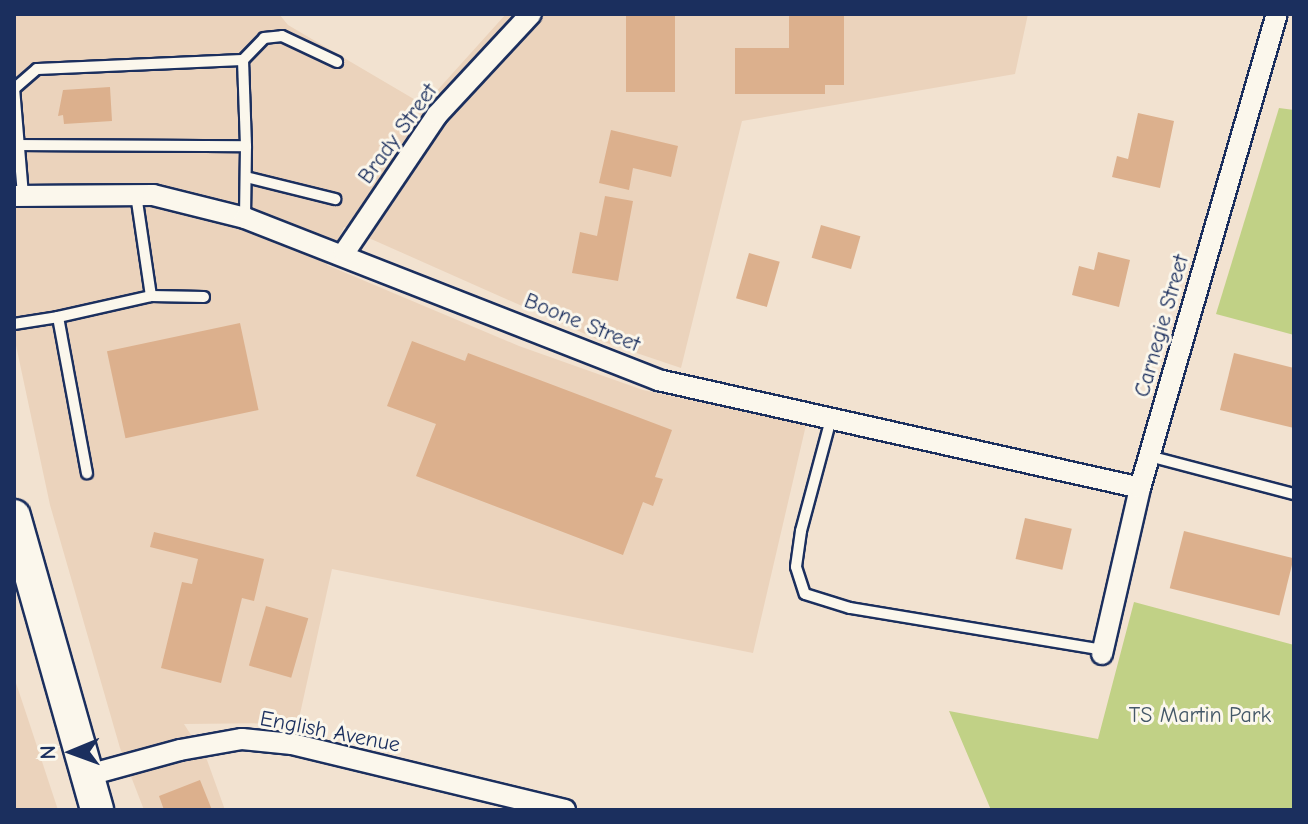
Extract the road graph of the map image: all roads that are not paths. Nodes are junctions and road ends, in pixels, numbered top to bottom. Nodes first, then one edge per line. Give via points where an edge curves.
1 (531, 14) edge
2 (1277, 14) edge
3 (243, 60) junction
4 (337, 62) dead end
5 (15, 88) edge
6 (19, 145) junction
7 (246, 146) junction
8 (250, 178) junction
9 (136, 194) junction
10 (19, 196) edge
11 (335, 199) dead end
12 (245, 218) junction
13 (344, 253) junction
14 (151, 296) junction
15 (204, 297) dead end
16 (58, 317) junction
17 (14, 324) edge
18 (831, 419) junction
19 (1149, 456) junction
20 (87, 473) dead end
21 (1140, 488) junction
22 (1294, 494) edge
23 (14, 516) edge
24 (18, 554) edge
25 (1103, 652) joint
26 (85, 776) junction
27 (531, 806) edge
28 (97, 810) edge
29 (565, 810) edge

1 - 13 street, Brady Street via 437,115
2 - 19 street, Carnegie Street
3 - 4 lane via 264,38 282,36
3 - 5 lane via 37,69
3 - 7 lane
5 - 6 lane
6 - 7 lane
6 - 10 lane
7 - 8 lane
8 - 11 lane
8 - 12 lane
9 - 10 street, Boone Street
9 - 12 street, Boone Street
9 - 14 lane
12 - 13 street, Boone Street
13 - 18 street, Boone Street via 658,380
14 - 15 lane
14 - 16 lane
16 - 17 lane
16 - 20 lane
18 - 21 street, Boone Street
18 - 25 lane via 801,531 796,567 805,594 850,608
19 - 21 street, Carnegie Street
19 - 22 lane
21 - 25 street, Carnegie Street
23 - 24 main road
24 - 26 main road
26 - 27 street, English Avenue via 242,739 292,744
26 - 28 main road
27 - 29 street, English Avenue

